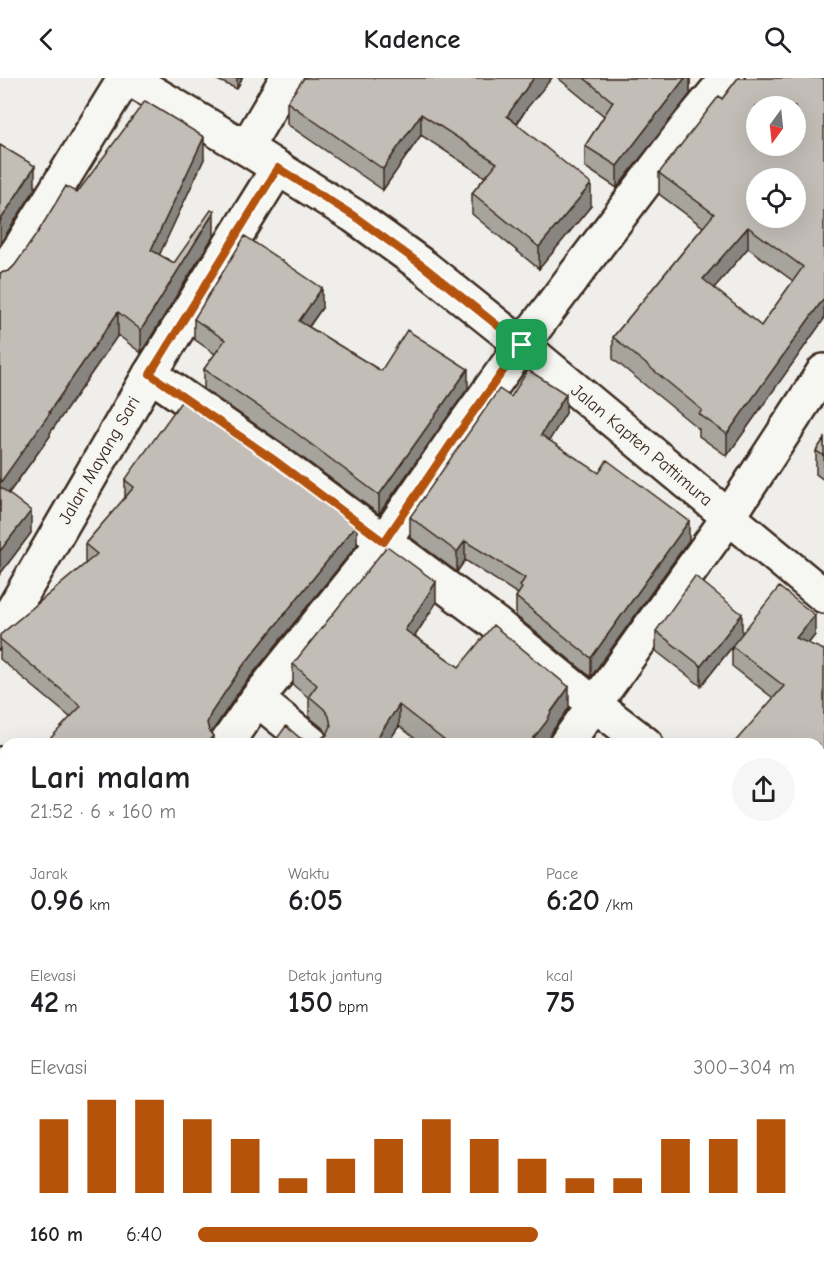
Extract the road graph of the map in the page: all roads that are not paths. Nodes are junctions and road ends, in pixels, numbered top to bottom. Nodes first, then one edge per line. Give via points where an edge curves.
1 (127, 78) edge
2 (287, 78) edge
3 (727, 78) edge
4 (246, 147) junction
5 (278, 168) junction
6 (0, 277) edge
7 (522, 345) junction
8 (824, 371) edge
9 (150, 374) junction
10 (728, 518) junction
11 (384, 542) junction
12 (824, 597) edge
13 (0, 632) edge
14 (257, 699) junction
15 (594, 704) junction
16 (230, 738) edge
17 (305, 738) edge
18 (570, 738) edge
19 (638, 738) edge

1 - 4 street, Jalan Kapten Pattimura
1 - 6 street
2 - 4 street
3 - 7 street
4 - 5 street, Jalan Kapten Pattimura
5 - 7 street, Jalan Kapten Pattimura via 423,266
5 - 9 street, Jalan Mayang Sari
7 - 10 street, Jalan Kapten Pattimura
7 - 11 street
8 - 10 street
9 - 11 street
9 - 13 street, Jalan Mayang Sari
10 - 12 street, Jalan Kapten Pattimura
10 - 15 street
11 - 14 street
11 - 15 street via 496,624
14 - 16 street
14 - 17 street
15 - 18 street
15 - 19 street

